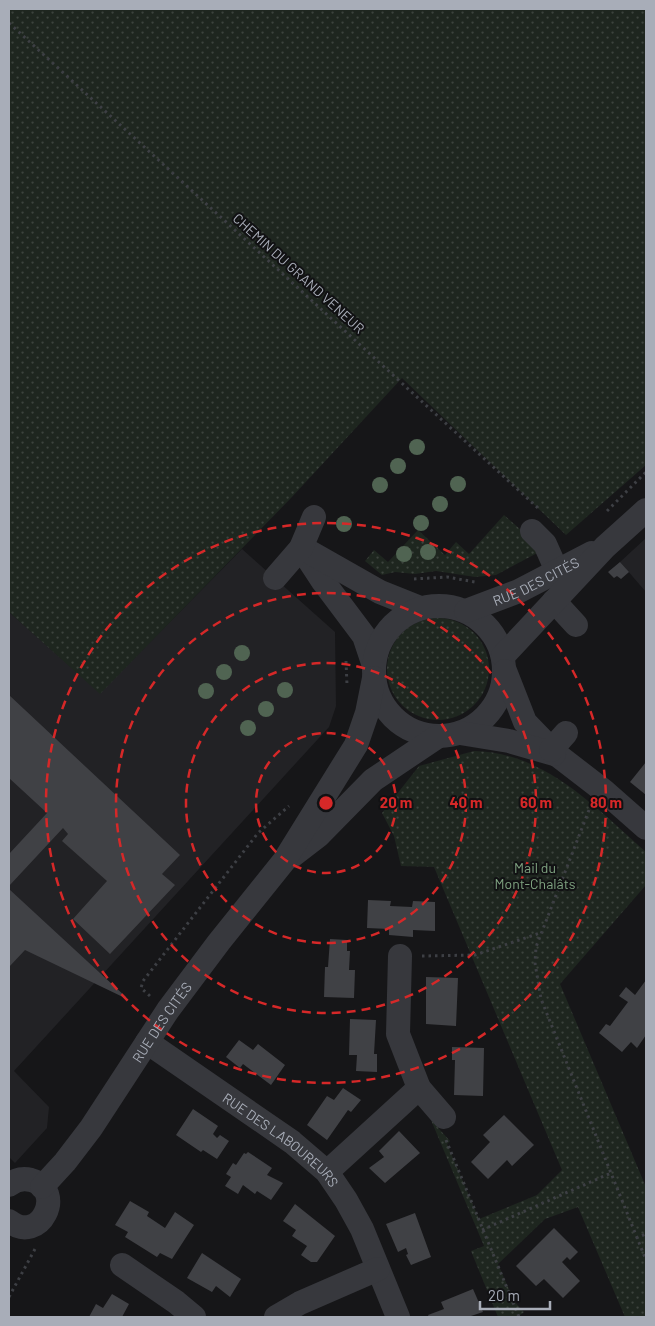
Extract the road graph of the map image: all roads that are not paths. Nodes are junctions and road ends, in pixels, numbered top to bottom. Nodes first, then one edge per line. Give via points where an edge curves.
1 (646, 510) edge
2 (314, 517) dead end
3 (536, 521) road end
4 (605, 547) junction
5 (302, 548) junction
6 (557, 571) junction
7 (275, 578) dead end
8 (554, 601) junction
9 (420, 608) junction
10 (466, 610) junction
11 (576, 625) dead end
12 (504, 664) junction
13 (374, 672) junction
14 (448, 735) junction
15 (557, 746) junction
16 (646, 828) edge
17 (284, 861) junction
18 (400, 956) road end
19 (147, 1042) junction
20 (419, 1088) junction
21 (444, 1117) road end
22 (327, 1172) junction
23 (9, 1185) edge
24 (42, 1186) junction
25 (10, 1227) edge
26 (122, 1265) dead end
27 (378, 1269) junction
28 (171, 1310) edge
29 (194, 1317) edge
30 (276, 1317) edge
31 (398, 1317) edge

1 - 4 street, RUE DES CITÉS
2 - 5 street
3 - 6 street
4 - 6 street, RUE DES CITÉS
4 - 8 street, RUE DES CITÉS
5 - 7 street
5 - 9 street via 380,592
5 - 13 street via 364,636
6 - 10 street, RUE DES CITÉS via 505,598
8 - 11 street
8 - 12 street, RUE DES CITÉS
9 - 10 street via 435,605
9 - 13 street via 402,616 388,630 378,647
10 - 12 street via 496,637
12 - 14 street via 502,692 492,710 478,724
12 - 15 street via 525,722
13 - 14 street via 379,696 388,712 402,725 419,733
13 - 17 street, RUE DES CITÉS via 367,713 356,745
14 - 15 street
14 - 17 street, RUE DES CITÉS via 374,780 318,836
15 - 16 street
17 - 19 street, RUE DES CITÉS via 219,942
18 - 20 street via 398,1034
19 - 22 street, RUE DES LABOUREURS via 292,1142
19 - 24 street, RUE DES CITÉS via 91,1128
20 - 21 street
20 - 22 street
22 - 27 street, RUE DES LABOUREURS via 350,1207
23 - 24 street via 19,1179 28,1179
24 - 25 street via 48,1200 46,1214 41,1221 28,1227
26 - 28 street
27 - 30 street
27 - 31 street, RUE DES LABOUREURS
28 - 29 street

